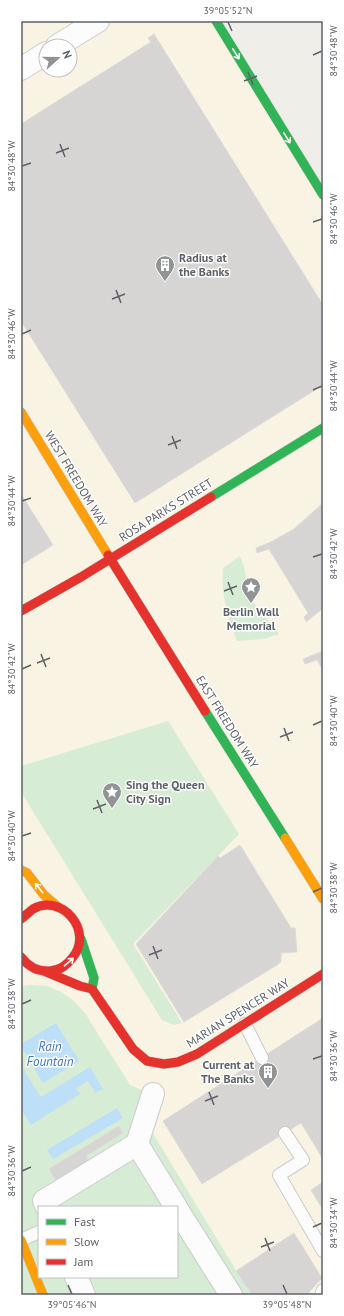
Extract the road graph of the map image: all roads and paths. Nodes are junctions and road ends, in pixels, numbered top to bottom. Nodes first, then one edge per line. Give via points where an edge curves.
1 (98, 21) edge
2 (216, 21) edge
3 (70, 38) edge
4 (38, 58) edge
5 (21, 69) edge
6 (323, 195) edge
7 (21, 412) edge
8 (323, 428) edge
9 (110, 559) junction
10 (21, 611) edge
11 (21, 870) edge
12 (323, 899) edge
13 (57, 906) junction
14 (21, 919) edge
15 (81, 939) junction
16 (21, 957) edge
17 (32, 968) junction
18 (21, 969) edge
19 (44, 971) junction
20 (323, 974) edge
21 (92, 989) junction
22 (244, 1024) junction
23 (262, 1058) dead end
24 (152, 1094) dead end
25 (285, 1133) dead end
26 (137, 1144) junction
27 (46, 1206) edge
28 (176, 1206) edge
29 (178, 1210) edge
30 (38, 1232) edge
31 (21, 1240) edge
32 (323, 1251) edge
33 (76, 1278) edge
34 (323, 1290) edge
35 (43, 1295) edge
36 (84, 1295) edge
37 (231, 1295) edge
38 (321, 1295) edge

1 - 3 street
2 -> 6 main road
4 - 5 street
7 - 9 main road, WEST FREEDOM WAY
8 - 9 main road, ROSA PARKS STREET
9 - 10 main road, ROSA PARKS STREET
9 - 12 main road, EAST FREEDOM WAY
13 -> 11 main road via 44,895 27,873
13 - 14 main road via 37,907
13 - 15 main road via 74,918
19 -> 15 main road via 55,970 70,963 79,949
15 - 21 main road via 94,978
16 - 17 main road
17 - 18 main road
17 - 19 main road
19 - 21 main road
20 - 22 main road, MARIAN SPENCER WAY
21 - 22 main road, MARIAN SPENCER WAY via 133,1049 148,1060 164,1064 178,1062 196,1054
22 - 23 lane
24 - 26 street
25 - 32 lane via 303,1160 279,1176
26 - 27 street via 44,1201
26 - 28 street
29 - 37 street
30 - 31 lane
31 - 35 main road
33 - 36 street
34 - 38 lane

